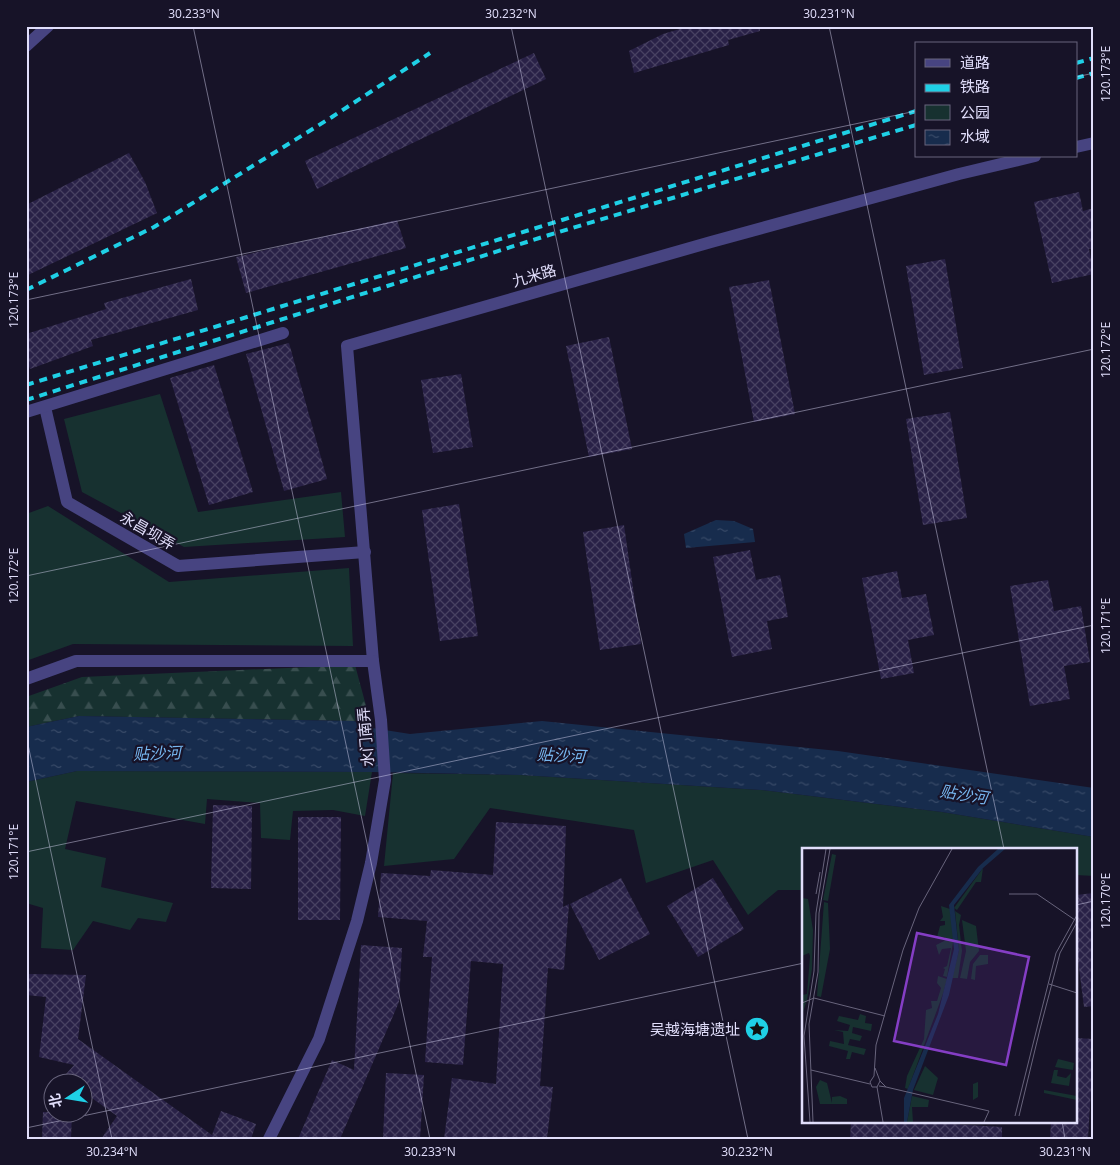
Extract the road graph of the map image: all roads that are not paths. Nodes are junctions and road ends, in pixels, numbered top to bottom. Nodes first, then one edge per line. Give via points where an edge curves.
1 (48, 26) edge
2 (26, 46) edge
3 (1094, 143) edge
4 (1078, 147) edge
5 (1027, 158) edge
6 (283, 333) dead end
7 (45, 407) junction
8 (26, 412) edge
9 (364, 552) junction
10 (374, 661) junction
11 (26, 679) edge
12 (269, 1139) edge

1 - 2 street
3 - 4 street
5 - 9 street, 九米路 via 711,242 347,346
6 - 7 street
7 - 8 street
7 - 9 street, 永昌坝弄 via 67,502 178,566
9 - 10 street, 九米路
10 - 11 street via 76,661
10 - 12 street, 水门南弄 via 385,780 371,863 319,1039

